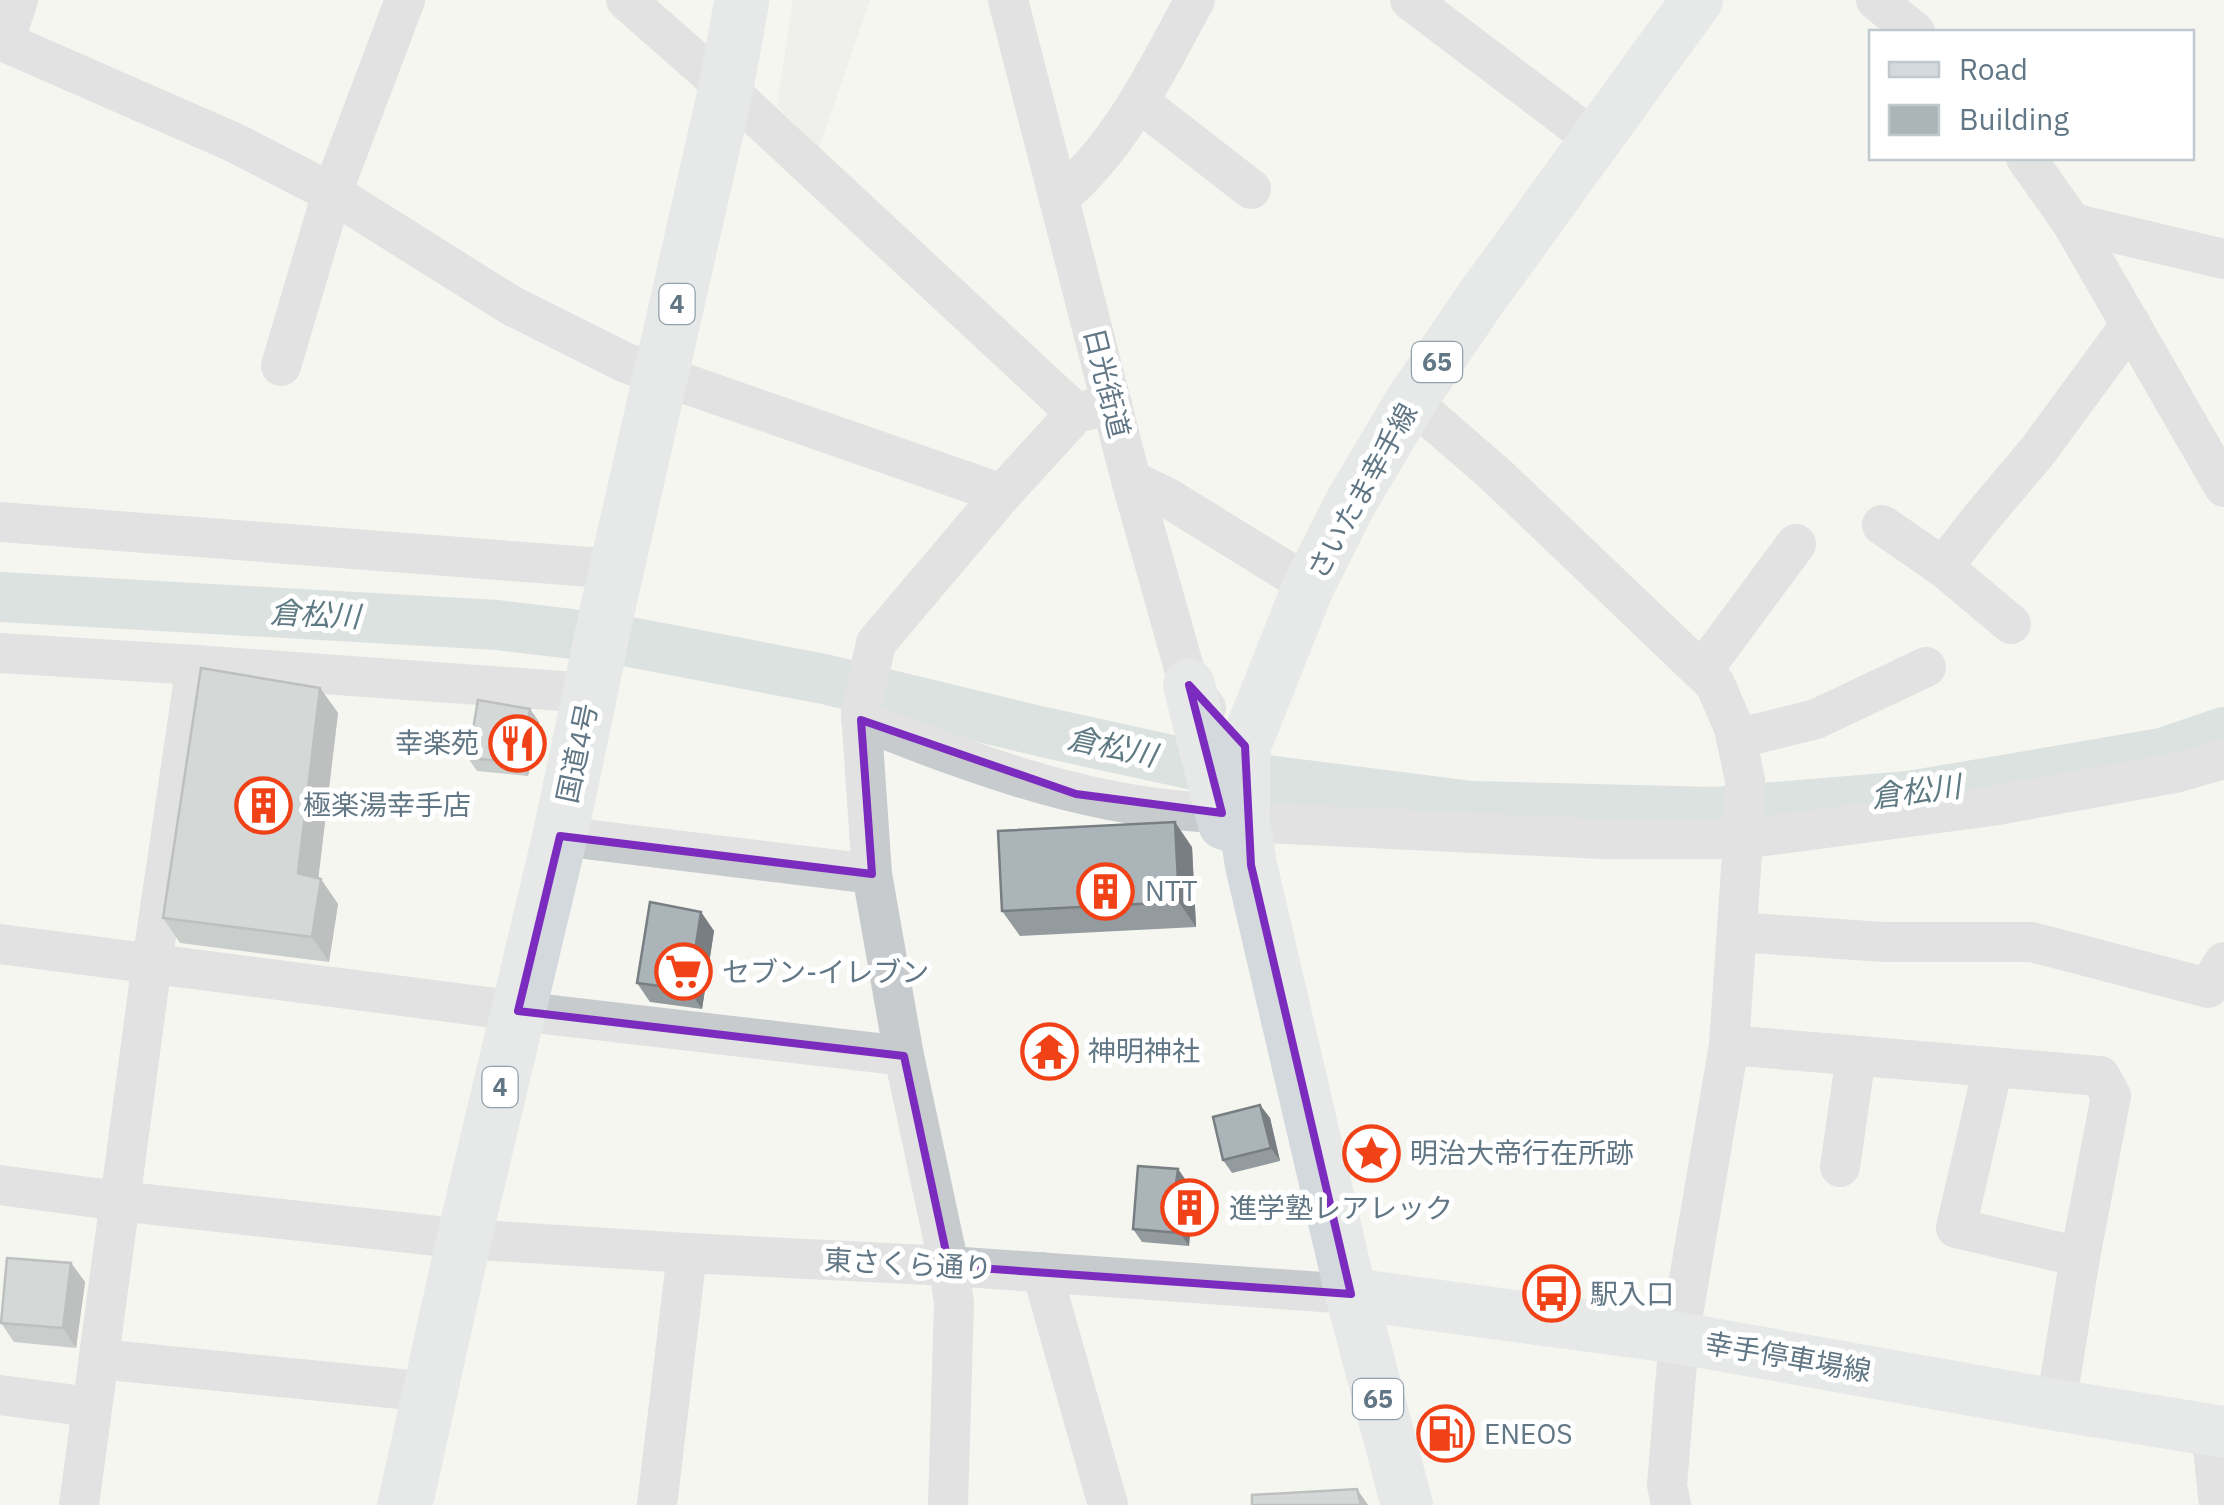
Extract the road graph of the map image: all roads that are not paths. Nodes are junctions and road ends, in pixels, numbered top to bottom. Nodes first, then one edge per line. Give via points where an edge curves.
1 (18, 0) edge
2 (405, 0) edge
3 (626, 0) edge
4 (742, 0) edge
5 (1008, 0) edge
6 (1195, 0) edge
7 (1410, 0) edge
8 (1698, 0) edge
9 (1876, 0) edge
10 (1913, 30) edge
11 (2, 41) edge
12 (726, 88) junction
13 (1139, 102) junction
14 (1595, 140) junction
15 (2027, 160) edge
16 (1250, 188) dead end
17 (332, 194) junction
18 (1060, 197) junction
19 (2072, 223) junction
20 (2224, 260) edge
21 (2131, 324) junction
22 (282, 366) dead end
23 (661, 377) junction
24 (1411, 401) junction
25 (1094, 409) junction
26 (1131, 480) junction
27 (2224, 487) edge
28 (1002, 494) junction
29 (0, 522) edge
30 (1882, 525) dead end
31 (1796, 544) dead end
32 (1943, 567) junction
33 (1309, 585) junction
34 (612, 588) junction
35 (2012, 624) dead end
36 (0, 653) edge
37 (196, 665) junction
38 (1926, 667) dead end
39 (1702, 670) junction
40 (593, 681) junction
41 (1188, 685) joint
42 (861, 716) junction
43 (1736, 740) junction
44 (2224, 760) edge
45 (1232, 787) junction
46 (1744, 832) junction
47 (560, 836) junction
48 (872, 874) junction
49 (1737, 932) junction
50 (0, 944) edge
51 (152, 962) junction
52 (2224, 962) edge
53 (518, 1012) junction
54 (1729, 1045) junction
55 (904, 1056) junction
56 (1856, 1056) junction
57 (1992, 1067) junction
58 (1840, 1167) dead end
59 (0, 1185) edge
60 (120, 1201) junction
61 (464, 1238) junction
62 (688, 1253) junction
63 (2080, 1256) junction
64 (949, 1266) junction
65 (1042, 1272) junction
66 (1350, 1294) junction
67 (1679, 1338) junction
68 (99, 1359) junction
69 (430, 1392) junction
70 (0, 1395) edge
71 (2056, 1405) junction
72 (91, 1407) junction
73 (2218, 1431) edge
74 (79, 1505) edge
75 (405, 1505) edge
76 (657, 1505) edge
77 (948, 1505) edge
78 (1108, 1505) edge
79 (1407, 1505) edge
80 (1671, 1505) edge
81 (2219, 1505) edge

1 - 11 street
2 - 17 street
3 - 12 street
4 - 12 highway, 国道4号 / 4
5 - 18 street, 日光街道
6 - 13 street
7 - 14 street
8 - 14 main road, さいたま幸手線 / 65
9 - 10 street
11 - 17 street via 234,143
12 - 23 highway, 国道4号 / 4
12 - 25 street
13 - 16 street
13 - 18 street via 1082,179
14 - 24 main road, さいたま幸手線 / 65
15 - 19 street
17 - 22 street
17 - 23 street via 512,306
18 - 25 street, 日光街道
19 - 20 street
19 - 21 street
21 - 27 street
21 - 32 street
23 - 28 street
23 - 34 highway, 国道4号 / 4
24 - 33 main road, さいたま幸手線 / 65
24 - 39 street
25 - 26 street, 日光街道
25 - 28 street
26 - 33 street
26 - 41 street, 日光街道
28 - 42 street via 876,643
29 - 34 street
30 - 32 street
31 - 39 street
32 - 35 street
33 - 45 main road, さいたま幸手線 / 65
34 - 40 highway, 国道4号 / 4
36 - 37 street
37 - 40 street
37 - 51 street
38 - 43 street via 1816,719
39 - 43 street via 1716,684
40 - 47 highway, 国道4号 / 4
41 - 45 main road
42 - 45 street via 976,765 1076,794 1182,812
42 - 48 street
43 - 46 street via 1745,780
44 - 46 street via 1992,806
45 - 46 street via 1602,840
45 - 66 main road, 65
46 - 49 street
47 - 48 street
47 - 53 highway, 国道4号 / 4
48 - 55 street
49 - 52 street via 1883,942 2032,942 2208,988
49 - 54 street
50 - 51 street
51 - 53 street
51 - 60 street
53 - 55 street
53 - 61 highway, 国道4号 / 4
54 - 56 street
54 - 67 street
55 - 64 street
56 - 57 street
56 - 58 street
57 - 63 street via 1956,1228
57 - 63 street via 2100,1076 2110,1096
59 - 60 street, 東さくら通り
60 - 61 street, 東さくら通り
60 - 68 street
61 - 62 street, 東さくら通り
61 - 69 highway, 国道4号 / 4
62 - 64 street, 東さくら通り
62 - 76 street
63 - 71 street
64 - 65 street, 東さくら通り
64 - 77 street via 954,1303
65 - 66 street, 東さくら通り
65 - 78 street
66 - 67 main road, 幸手停車場線
66 - 79 main road, 65
67 - 71 main road, 幸手停車場線
67 - 80 street
68 - 69 street
68 - 72 street
69 - 75 highway, 国道4号 / 4
70 - 72 street
71 - 73 main road, 幸手停車場線
72 - 74 street
73 - 81 street

